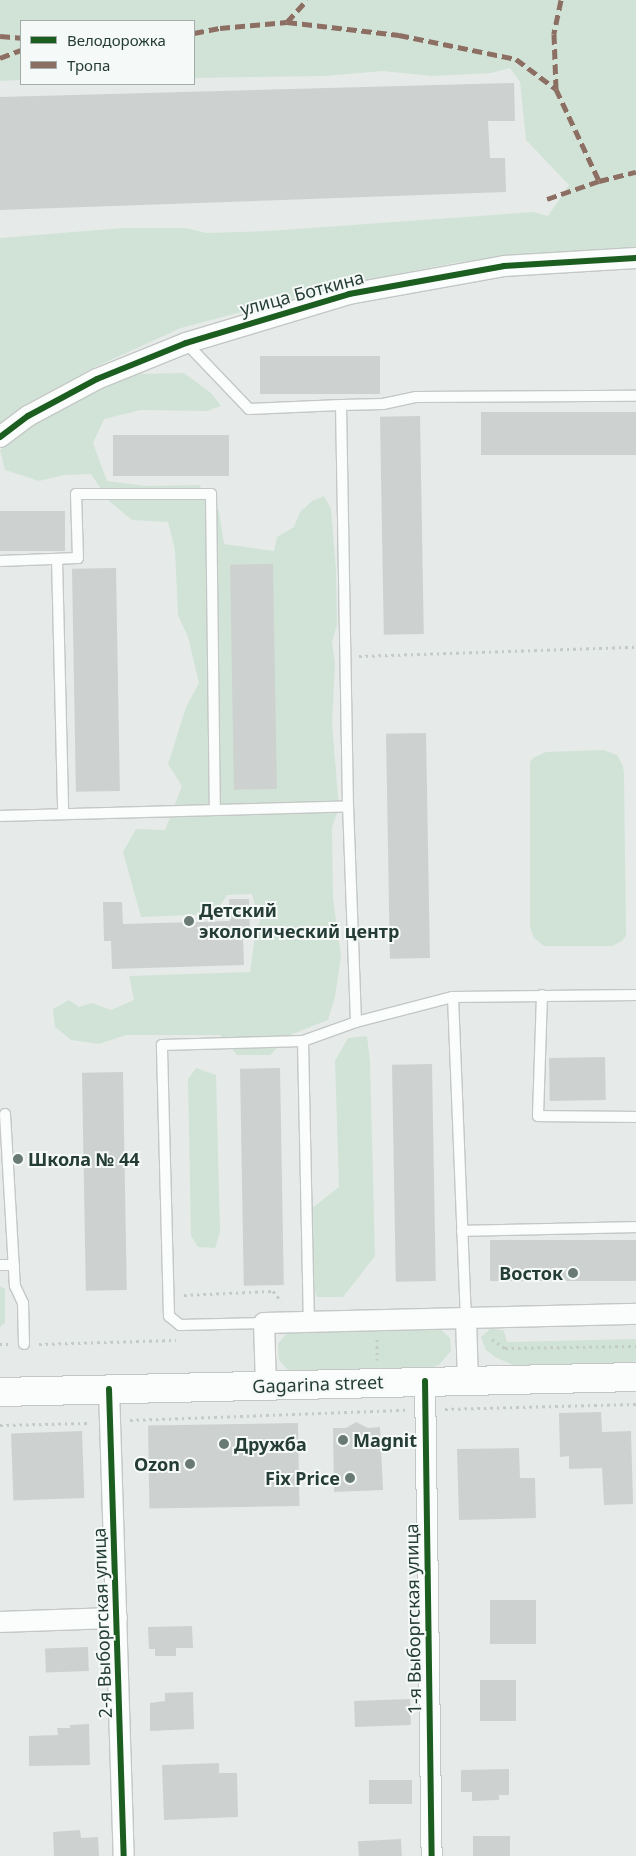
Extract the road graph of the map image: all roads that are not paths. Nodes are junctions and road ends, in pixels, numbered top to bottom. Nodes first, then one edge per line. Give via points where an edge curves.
1 (636, 258) edge
2 (186, 343) junction
3 (636, 396) edge
4 (341, 405) junction
5 (0, 437) edge
6 (57, 559) junction
7 (0, 561) edge
8 (348, 806) junction
9 (215, 810) junction
10 (63, 813) junction
11 (0, 816) edge
12 (542, 995) junction
13 (636, 995) edge
14 (453, 997) junction
15 (356, 1022) junction
16 (303, 1041) junction
17 (5, 1114) dead end
18 (636, 1117) edge
19 (636, 1227) edge
20 (462, 1232) junction
21 (0, 1265) edge
22 (14, 1265) junction
23 (636, 1314) edge
24 (466, 1318) junction
25 (309, 1322) junction
26 (264, 1323) junction
27 (24, 1344) dead end
28 (636, 1377) edge
29 (468, 1380) junction
30 (425, 1381) junction
31 (266, 1386) junction
32 (108, 1389) junction
33 (0, 1392) edge
34 (117, 1618) junction
35 (0, 1622) edge
36 (124, 1856) edge
37 (432, 1856) edge

1 - 2 street, улица Боткина via 504,266 348,294
2 - 4 lane via 250,409
2 - 5 street, улица Боткина via 97,380 28,416
3 - 4 lane via 416,397 383,404
4 - 8 lane
6 - 7 lane
6 - 9 lane via 78,558 76,494 211,494
6 - 10 lane
8 - 9 lane
8 - 15 lane
9 - 10 lane
10 - 11 lane
12 - 13 lane
12 - 14 lane
12 - 18 lane via 538,1116
14 - 15 lane
14 - 20 lane
15 - 16 lane
16 - 25 lane
16 - 26 lane via 162,1045 169,1316 180,1325
17 - 22 lane
19 - 20 lane
20 - 24 lane
21 - 22 lane
22 - 27 lane via 15,1286 23,1303
23 - 24 street
24 - 25 street
24 - 29 street
25 - 26 street
26 - 31 street
28 - 29 main road, Gagarina street
29 - 30 main road, Gagarina street
30 - 31 main road, Gagarina street
30 - 37 street, 1-я Выборгская улица
31 - 32 main road, Gagarina street
32 - 33 main road, Gagarina street
32 - 34 street, 2-я Выборгская улица
34 - 35 street
34 - 36 street, 2-я Выборгская улица

